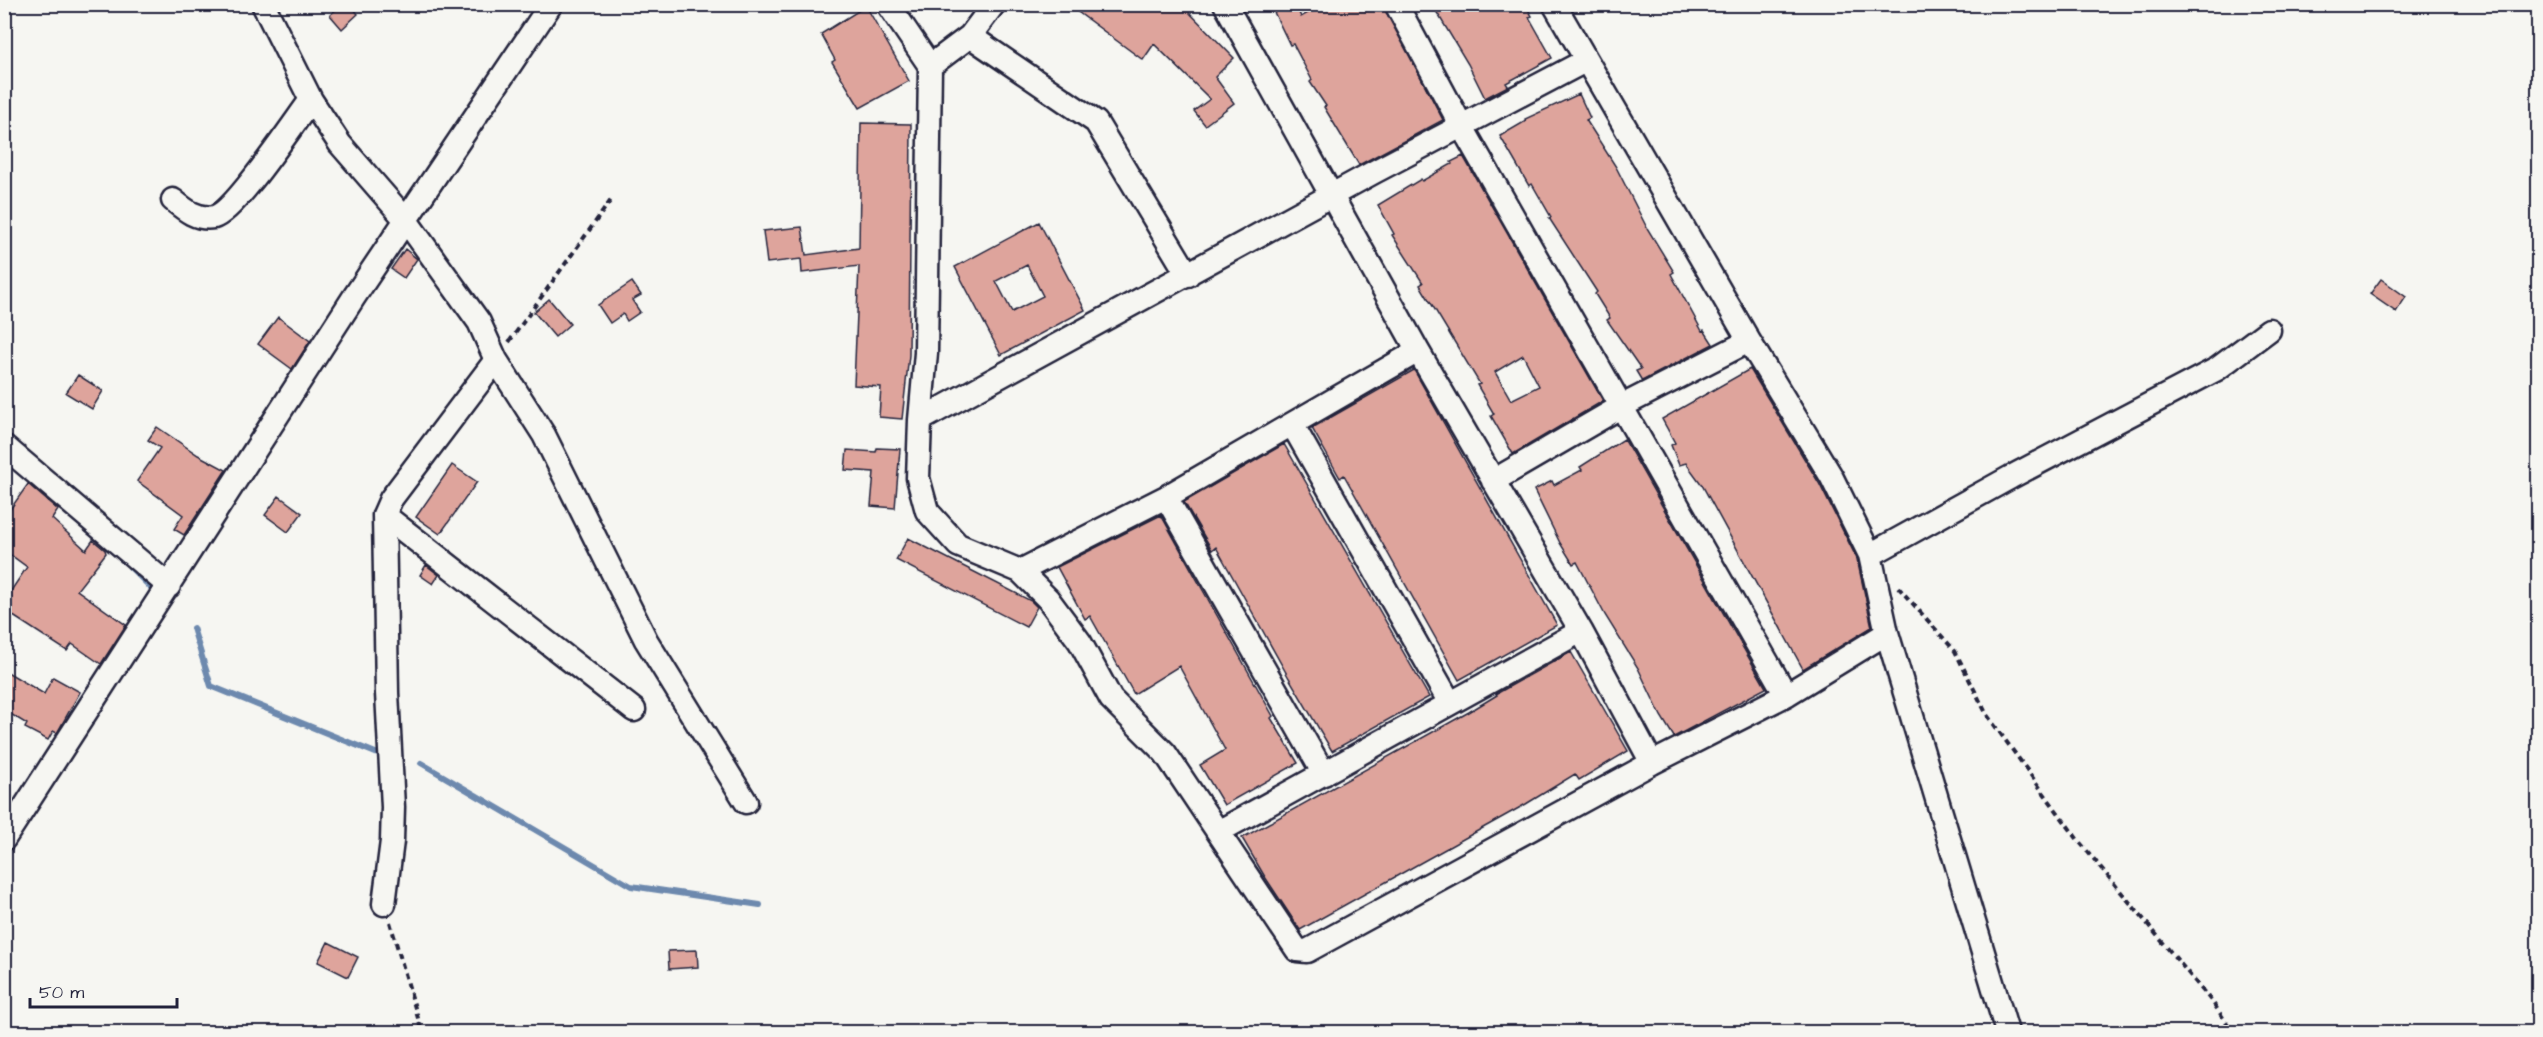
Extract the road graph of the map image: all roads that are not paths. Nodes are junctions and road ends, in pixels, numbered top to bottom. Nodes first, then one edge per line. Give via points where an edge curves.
1 (263, 4) edge
2 (551, 4) edge
3 (888, 4) edge
4 (994, 4) edge
5 (1224, 4) edge
6 (1396, 4) edge
7 (1554, 4) edge
8 (970, 36) junction
9 (1585, 61) junction
10 (930, 66) junction
11 (311, 100) junction
12 (1462, 127) junction
13 (1331, 196) junction
14 (173, 200) dead end
15 (405, 219) junction
16 (1188, 275) junction
17 (2270, 330) dead end
18 (1749, 341) junction
19 (1418, 351) junction
20 (496, 360) junction
21 (1622, 406) junction
22 (920, 420) junction
23 (1292, 424) junction
24 (4, 446) edge
25 (1493, 481) junction
26 (1166, 496) junction
27 (384, 515) junction
28 (1870, 555) junction
29 (1020, 571) junction
30 (168, 586) junction
31 (1581, 632) junction
32 (1887, 633) junction
33 (1786, 695) junction
34 (1450, 703) junction
35 (634, 710) dead end
36 (1652, 763) junction
37 (1324, 774) junction
38 (746, 802) dead end
39 (1218, 832) junction
40 (4, 838) edge
41 (384, 904) road end
42 (2007, 1032) edge

1 - 11 street
2 - 15 street
3 - 10 street
4 - 8 street
5 - 13 street
6 - 12 street
7 - 9 street
8 - 10 street
8 - 16 street via 1096,122
9 - 12 street
9 - 18 street
10 - 22 street via 926,353
11 - 14 street via 255,176 217,216 202,218
11 - 15 street via 340,144
12 - 13 street
12 - 21 street
13 - 16 street
13 - 19 street
15 - 20 street via 479,322
15 - 30 street
16 - 22 street
17 - 28 street via 2217,369
18 - 21 street
18 - 28 street via 1831,476
19 - 23 street
19 - 25 street
20 - 27 street via 391,499
20 - 38 street via 544,435 646,640
21 - 25 street
21 - 33 street
22 - 29 street via 918,478 927,511 958,545
23 - 26 street
23 - 34 street
24 - 30 street
25 - 31 street
26 - 29 street
26 - 37 street
27 - 35 street
27 - 41 street via 393,807
28 - 32 street
29 - 39 street via 1048,599 1080,642 1111,699 1165,753
30 - 40 street
31 - 34 street
31 - 36 street
32 - 33 street
32 - 42 street
33 - 36 street
34 - 37 street
36 - 39 street via 1306,951 1298,950 1291,942
37 - 39 street

